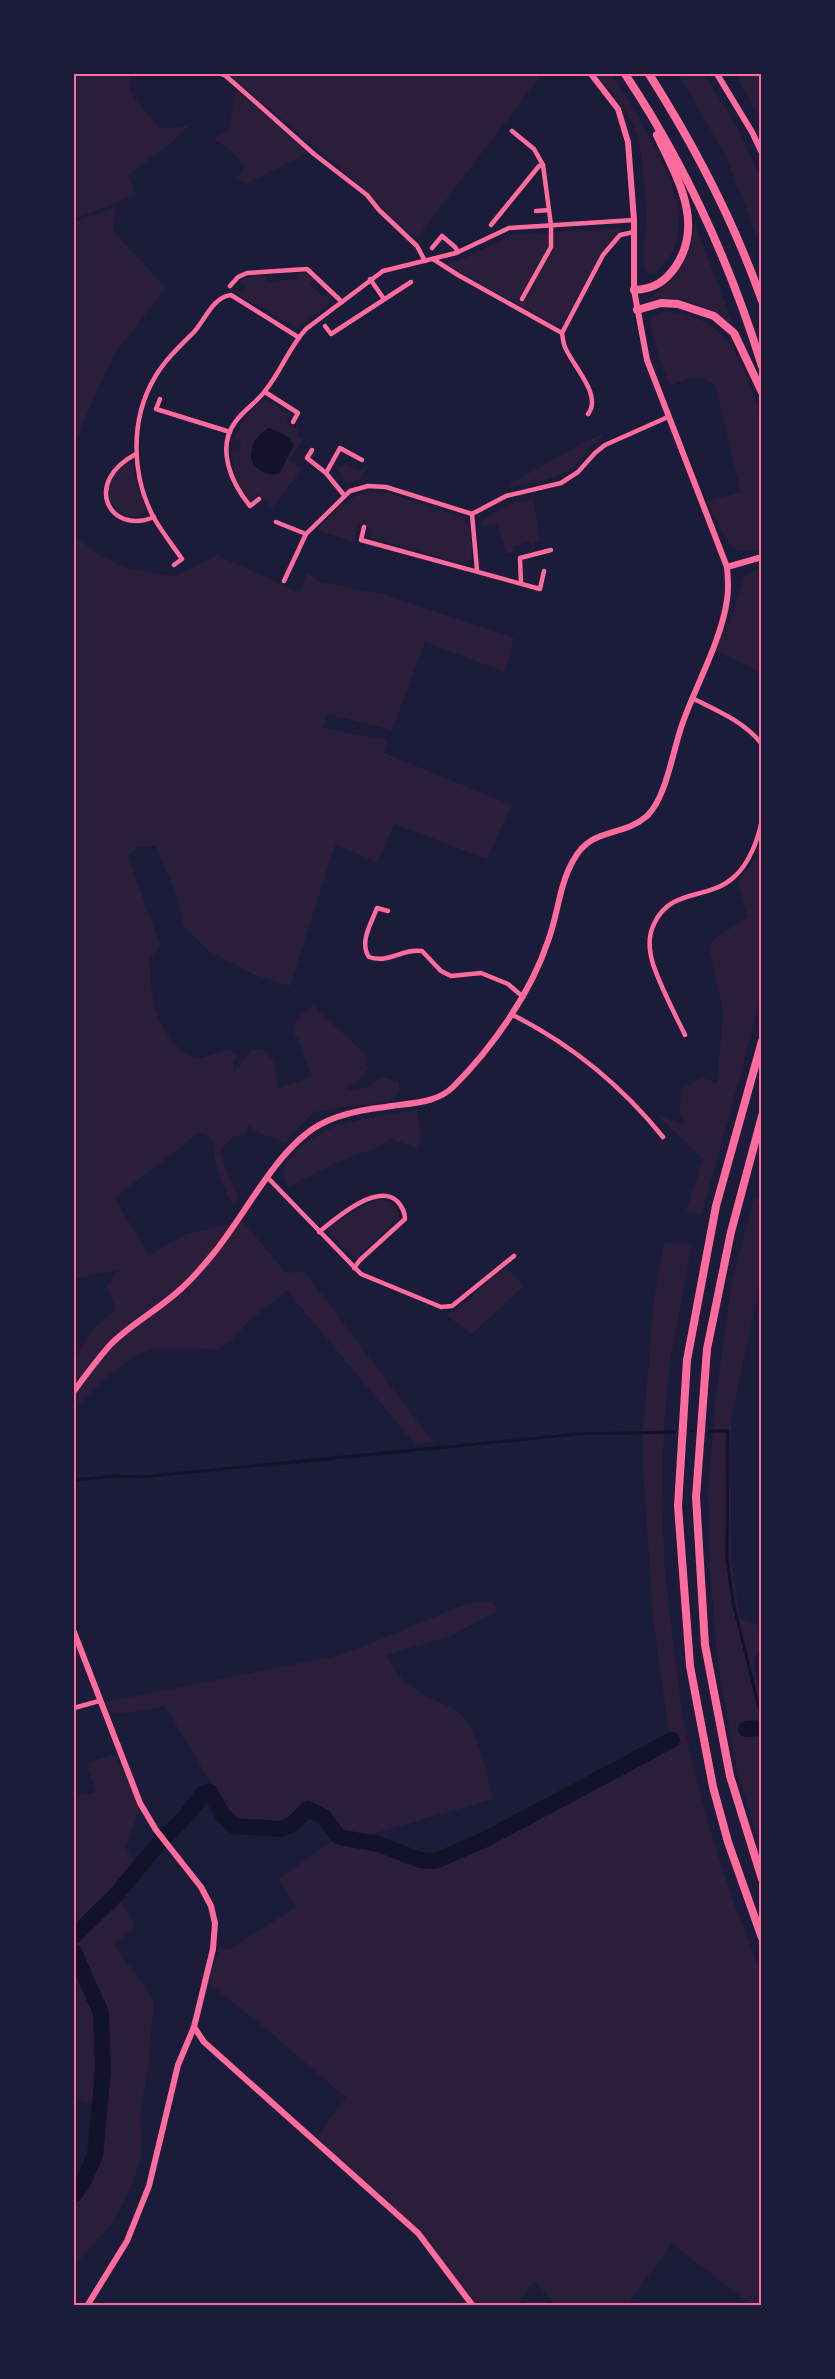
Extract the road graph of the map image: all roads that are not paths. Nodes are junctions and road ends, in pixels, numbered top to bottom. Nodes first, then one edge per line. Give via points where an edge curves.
1 (221, 74) edge
2 (591, 74) edge
3 (625, 74) edge
4 (649, 74) edge
5 (717, 74) edge
6 (640, 96) junction
7 (512, 131) dead end
8 (762, 153) edge
9 (543, 165) junction
10 (549, 210) junction
11 (536, 211) dead end
12 (634, 220) junction
13 (491, 225) dead end
14 (551, 225) junction
15 (634, 232) junction
16 (432, 248) dead end
17 (458, 252) junction
18 (433, 259) junction
19 (425, 261) junction
20 (370, 279) junction
21 (411, 282) dead end
22 (230, 286) dead end
23 (634, 290) junction
24 (522, 299) dead end
25 (384, 300) junction
26 (762, 301) edge
27 (342, 302) junction
28 (637, 310) junction
29 (325, 326) dead end
30 (562, 333) junction
31 (298, 337) junction
32 (762, 366) edge
33 (265, 392) junction
34 (762, 392) edge
35 (160, 399) dead end
36 (588, 414) dead end
37 (668, 417) junction
38 (293, 422) dead end
39 (230, 432) junction
40 (312, 450) dead end
41 (136, 454) junction
42 (362, 460) dead end
43 (326, 473) junction
44 (344, 495) junction
45 (259, 500) dead end
46 (472, 514) junction
47 (154, 517) junction
48 (276, 522) dead end
49 (364, 527) dead end
50 (306, 534) junction
51 (551, 550) dead end
52 (760, 558) edge
53 (174, 565) dead end
54 (727, 567) junction
55 (477, 570) junction
56 (544, 571) dead end
57 (284, 581) dead end
58 (521, 583) junction
59 (692, 698) junction
60 (762, 744) edge
61 (762, 820) edge
62 (388, 911) dead end
63 (522, 996) junction
64 (511, 1014) junction
65 (685, 1035) dead end
66 (762, 1041) edge
67 (762, 1116) edge
68 (663, 1137) dead end
69 (268, 1178) junction
70 (319, 1232) junction
71 (514, 1256) dead end
72 (354, 1268) junction
73 (74, 1392) edge
74 (74, 1632) edge
75 (99, 1701) junction
76 (74, 1708) edge
77 (762, 1879) edge
78 (762, 1938) edge
79 (194, 2027) junction
80 (87, 2306) edge
81 (473, 2306) edge

1 - 19 street via 368,195 417,246
2 - 12 street via 621,118 628,142
3 - 6 highway
4 - 26 highway via 706,173
5 - 8 street
6 - 23 highway via 678,180 689,220 681,255 668,277 652,288
6 - 32 highway via 706,220
7 - 9 street via 534,148
9 - 10 street
9 - 13 street via 538,166
10 - 11 street
10 - 14 street
12 - 14 street
12 - 15 street
14 - 17 street via 509,228
14 - 24 street via 551,247
15 - 23 street
15 - 30 street via 620,235 603,255
16 - 17 street via 442,236
17 - 18 street
18 - 19 street
18 - 30 street
19 - 20 street via 383,271
20 - 25 street
20 - 27 street
21 - 25 street
22 - 27 street via 247,273 307,269
23 - 28 street
25 - 29 street via 331,334
27 - 31 street
28 - 34 highway via 661,303 678,304 714,316 734,333
28 - 37 street via 647,360
30 - 36 street via 563,345 592,395 593,407
31 - 33 street
31 - 41 street via 231,295 218,300 155,376 140,411
33 - 38 street via 298,413
33 - 39 street
35 - 39 street via 156,409
37 - 46 street via 605,445 561,483 506,496
37 - 54 street
39 - 45 street via 227,443 231,479 250,506
40 - 43 street via 307,458
41 - 47 street
41 - 47 street via 110,476 105,497 110,508 130,520
42 - 43 street via 340,448
43 - 44 street
44 - 46 street via 368,486 386,487
44 - 50 street
46 - 55 street
47 - 53 street via 182,560
48 - 50 street
49 - 55 street via 361,540
50 - 57 street
51 - 58 street via 520,558
52 - 54 street
54 - 59 street via 727,601
55 - 58 street
56 - 58 street via 540,589
59 - 60 street via 738,722
59 - 63 street via 656,806 628,827 594,837 573,859 549,941
61 - 65 street via 750,856 734,878 713,890 673,901 662,910 650,932 652,963
62 - 63 street via 377,908 364,943 369,957 385,960 404,951 422,951 451,976 481,974 508,984
63 - 64 street
64 - 68 street via 584,1059 629,1097
64 - 69 street via 452,1089 428,1100 326,1121 305,1134
66 - 78 highway via 716,1206 687,1360 678,1506 690,1666 713,1787
67 - 77 highway via 731,1232 707,1349 696,1497 705,1645 730,1776
69 - 70 street
69 - 73 street via 214,1254 182,1288 113,1343
70 - 72 street
70 - 72 street via 333,1219 376,1196 395,1199 400,1204 405,1220
71 - 72 street via 446,1307
74 - 75 street
75 - 76 street
75 - 79 street via 140,1803 210,1902 215,1923 213,1949
79 - 80 street via 178,2065 149,2186 127,2241
79 - 81 street via 204,2042 418,2233

